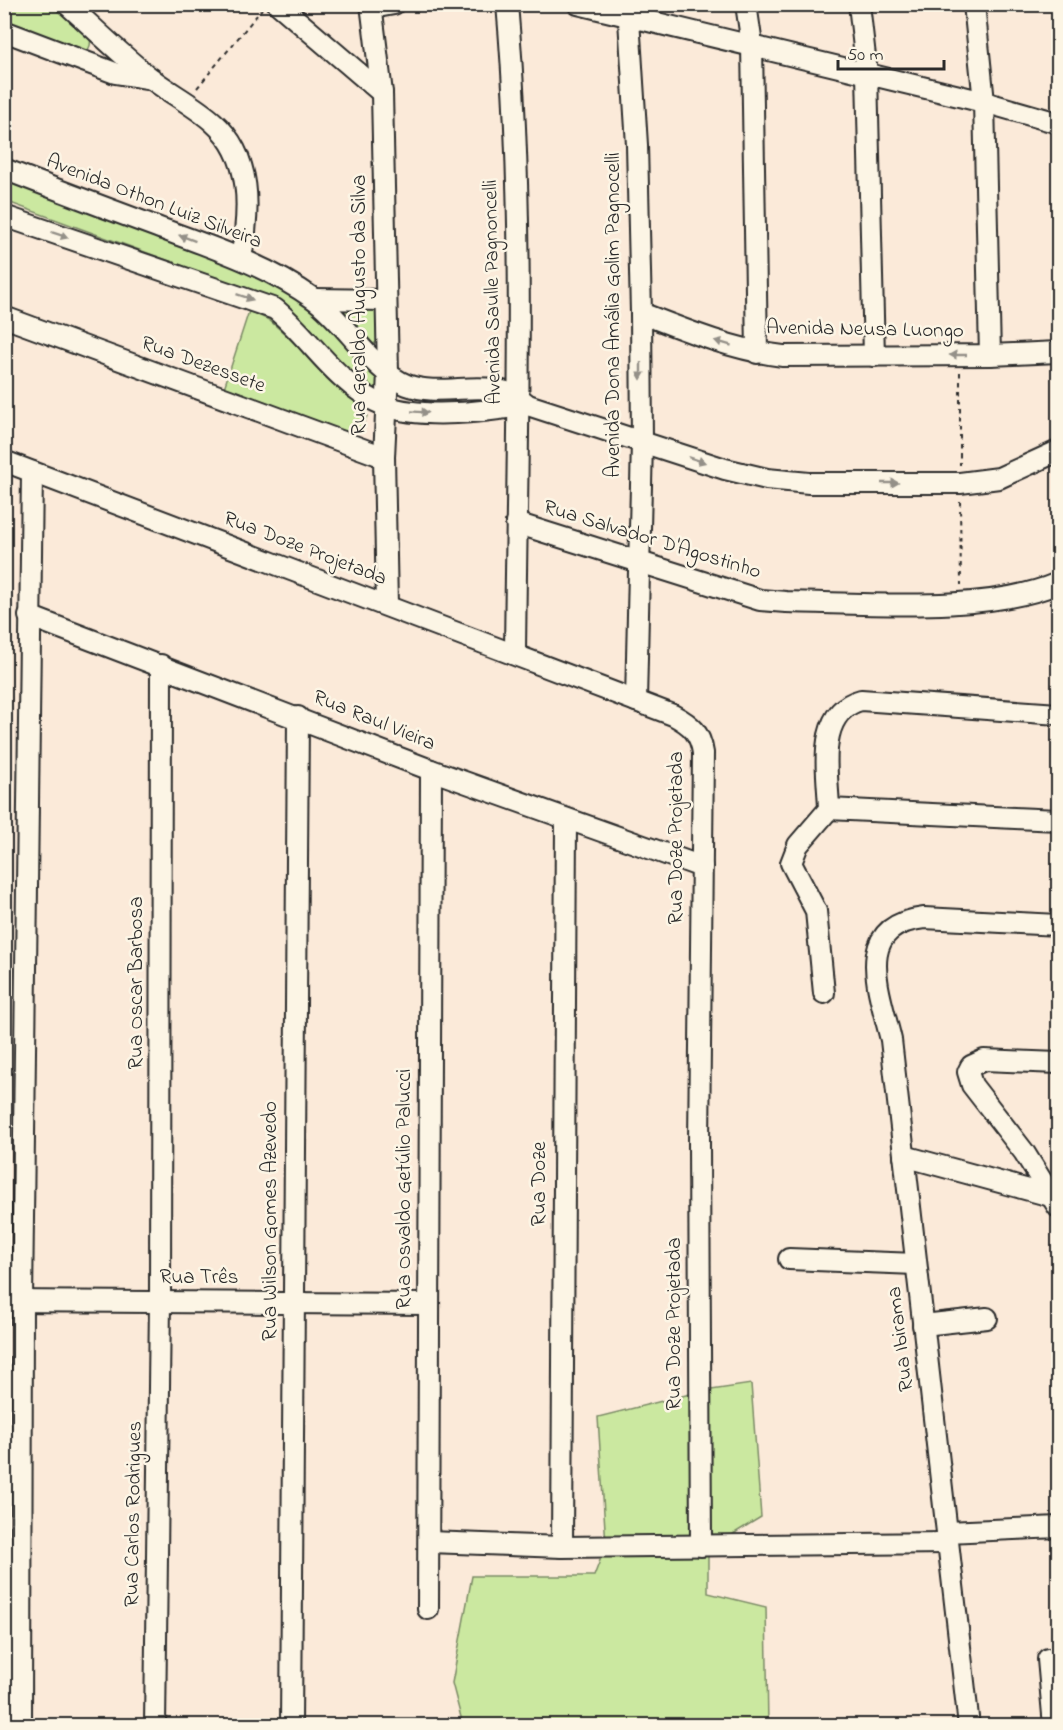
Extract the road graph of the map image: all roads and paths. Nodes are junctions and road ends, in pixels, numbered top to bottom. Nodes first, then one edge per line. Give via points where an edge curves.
1 (67, 4) edge
2 (266, 4) edge
3 (278, 4) edge
4 (394, 4) edge
5 (507, 4) edge
6 (578, 4) edge
7 (746, 4) edge
8 (859, 4) edge
9 (974, 4) edge
10 (371, 6) edge
11 (629, 11) edge
12 (4, 32) edge
13 (752, 45) junction
14 (867, 74) junction
15 (152, 80) junction
16 (382, 93) junction
17 (185, 102) junction
18 (984, 102) junction
19 (1059, 123) edge
20 (4, 169) edge
21 (4, 216) edge
22 (241, 258) junction
23 (315, 299) junction
24 (385, 300) junction
25 (641, 313) junction
26 (4, 317) edge
27 (1059, 352) edge
28 (757, 353) junction
29 (990, 355) junction
30 (874, 356) junction
31 (388, 373) junction
32 (521, 402) junction
33 (386, 406) junction
34 (642, 442) junction
35 (1059, 451) edge
36 (384, 457) junction
37 (4, 461) edge
38 (32, 472) junction
39 (516, 524) junction
40 (637, 560) junction
41 (1059, 583) edge
42 (387, 605) junction
43 (29, 616) junction
44 (514, 654) junction
45 (161, 664) junction
46 (636, 701) junction
47 (1059, 714) edge
48 (298, 717) junction
49 (431, 770) junction
50 (829, 809) junction
51 (566, 820) junction
52 (1059, 820) edge
53 (702, 867) junction
54 (1059, 925) edge
55 (824, 993) dead end
56 (1059, 1064) edge
57 (904, 1155) junction
58 (1055, 1202) edge
59 (789, 1259) dead end
60 (916, 1264) junction
61 (13, 1301) edge
62 (160, 1302) junction
63 (295, 1302) junction
64 (429, 1304) junction
65 (987, 1318) dead end
66 (923, 1324) junction
67 (1059, 1527) edge
68 (948, 1538) junction
69 (429, 1542) junction
70 (700, 1546) junction
71 (562, 1547) junction
72 (428, 1608) dead end
73 (1048, 1659) dead end
74 (21, 1725) edge
75 (155, 1725) edge
76 (291, 1725) edge
77 (969, 1725) edge
78 (1054, 1725) edge

1 - 15 street
2 - 17 path
3 - 16 street
4 - 10 street
5 - 32 street, Avenida Saulle Pagnoncelli
6 - 11 street
7 - 13 street
8 - 14 street
9 - 18 street
10 - 16 street, Rua Geraldo Augusto da Silva
11 - 13 street
11 - 25 street, Avenida Dona Amália Golim Pagnocelli
12 - 15 street via 115,73
13 - 14 street
13 - 28 street
14 - 18 street
14 - 30 street
15 - 17 street
16 - 24 street, Rua Geraldo Augusto da Silva
17 - 22 street via 213,121 231,140 241,162 247,188
18 - 19 street
18 - 29 street
22 -> 20 street, Avenida Othon Luiz Silveira
21 -> 33 street, Avenida Othon Luiz Silveira via 275,309 295,325 341,377
22 - 23 street, Avenida Othon Luiz Silveira
23 - 24 street
23 - 31 street, Avenida Othon Luiz Silveira
24 - 31 street, Rua Geraldo Augusto da Silva
28 -> 25 street, Avenida Neusa Luongo
25 -> 34 street, Avenida Dona Amália Golim Pagnocelli
26 - 36 street, Rua Dezessete
27 - 29 street, Avenida Neusa Luongo
28 - 30 street, Avenida Neusa Luongo
29 -> 30 street, Avenida Neusa Luongo
31 - 32 street, Avenida Othon Luiz Silveira via 406,385 426,388 502,389
31 - 33 street, Rua Geraldo Augusto da Silva
33 -> 32 street, Avenida Othon Luiz Silveira via 432,412
32 - 34 street, Avenida Othon Luiz Silveira
32 - 39 street, Avenida Saulle Pagnoncelli
33 - 36 street, Rua Geraldo Augusto da Silva
34 -> 35 street, Avenida Othon Luiz Silveira via 725,470 809,483 960,483 999,478
34 - 40 street, Avenida Dona Amália Golim Pagnocelli
36 - 42 street, Rua Geraldo Augusto da Silva
37 - 38 street, Rua Doze Projetada
38 - 42 street, Rua Doze Projetada
38 - 43 street
39 - 40 street, Rua Salvador D'Agostinho
39 - 44 street, Avenida Saulle Pagnoncelli
40 - 41 street, Rua Salvador D'Agostinho via 736,594 786,602 962,603 1009,598
40 - 46 street, Avenida Dona Amália Golim Pagnocelli
42 - 44 street, Rua Doze Projetada
43 - 45 street, Rua Raul Vieira
43 - 61 street
44 - 46 street, Rua Doze Projetada
45 - 48 street, Rua Raul Vieira
45 - 62 street, Rua Oscar Barbosa
46 - 53 street, Rua Doze Projetada via 687,723 701,740
47 - 50 street via 861,700 849,703 832,722 828,739
48 - 49 street, Rua Raul Vieira
48 - 63 street, Rua Wilson Gomes Azevedo
49 - 51 street, Rua Raul Vieira
49 - 64 street, Rua Osvaldo Getúlio Palucci
50 - 52 street
50 - 55 street via 798,845 791,863 816,911
51 - 53 street, Rua Raul Vieira
51 - 71 street, Rua Doze
53 - 70 street, Rua Doze Projetada
54 - 57 street, Rua Ibirama via 924,918 906,920 883,936 875,965 891,1041
56 - 58 street via 984,1060 968,1072 972,1085 1024,1152
57 - 58 street
57 - 60 street, Rua Ibirama
59 - 60 street
60 - 66 street, Rua Ibirama
61 - 62 street, Rua Três
61 - 74 street
62 - 63 street, Rua Três
62 - 75 street, Rua Carlos Rodrigues
63 - 64 street, Rua Três
63 - 76 street, Rua Wilson Gomes Azevedo
64 - 69 street, Rua Osvaldo Getúlio Palucci
65 - 66 street
66 - 68 street, Rua Ibirama
67 - 68 street
68 - 70 street
68 - 77 street, Rua Ibirama
69 - 71 street
69 - 72 street, Rua Osvaldo Getúlio Palucci
70 - 71 street
73 - 78 street

